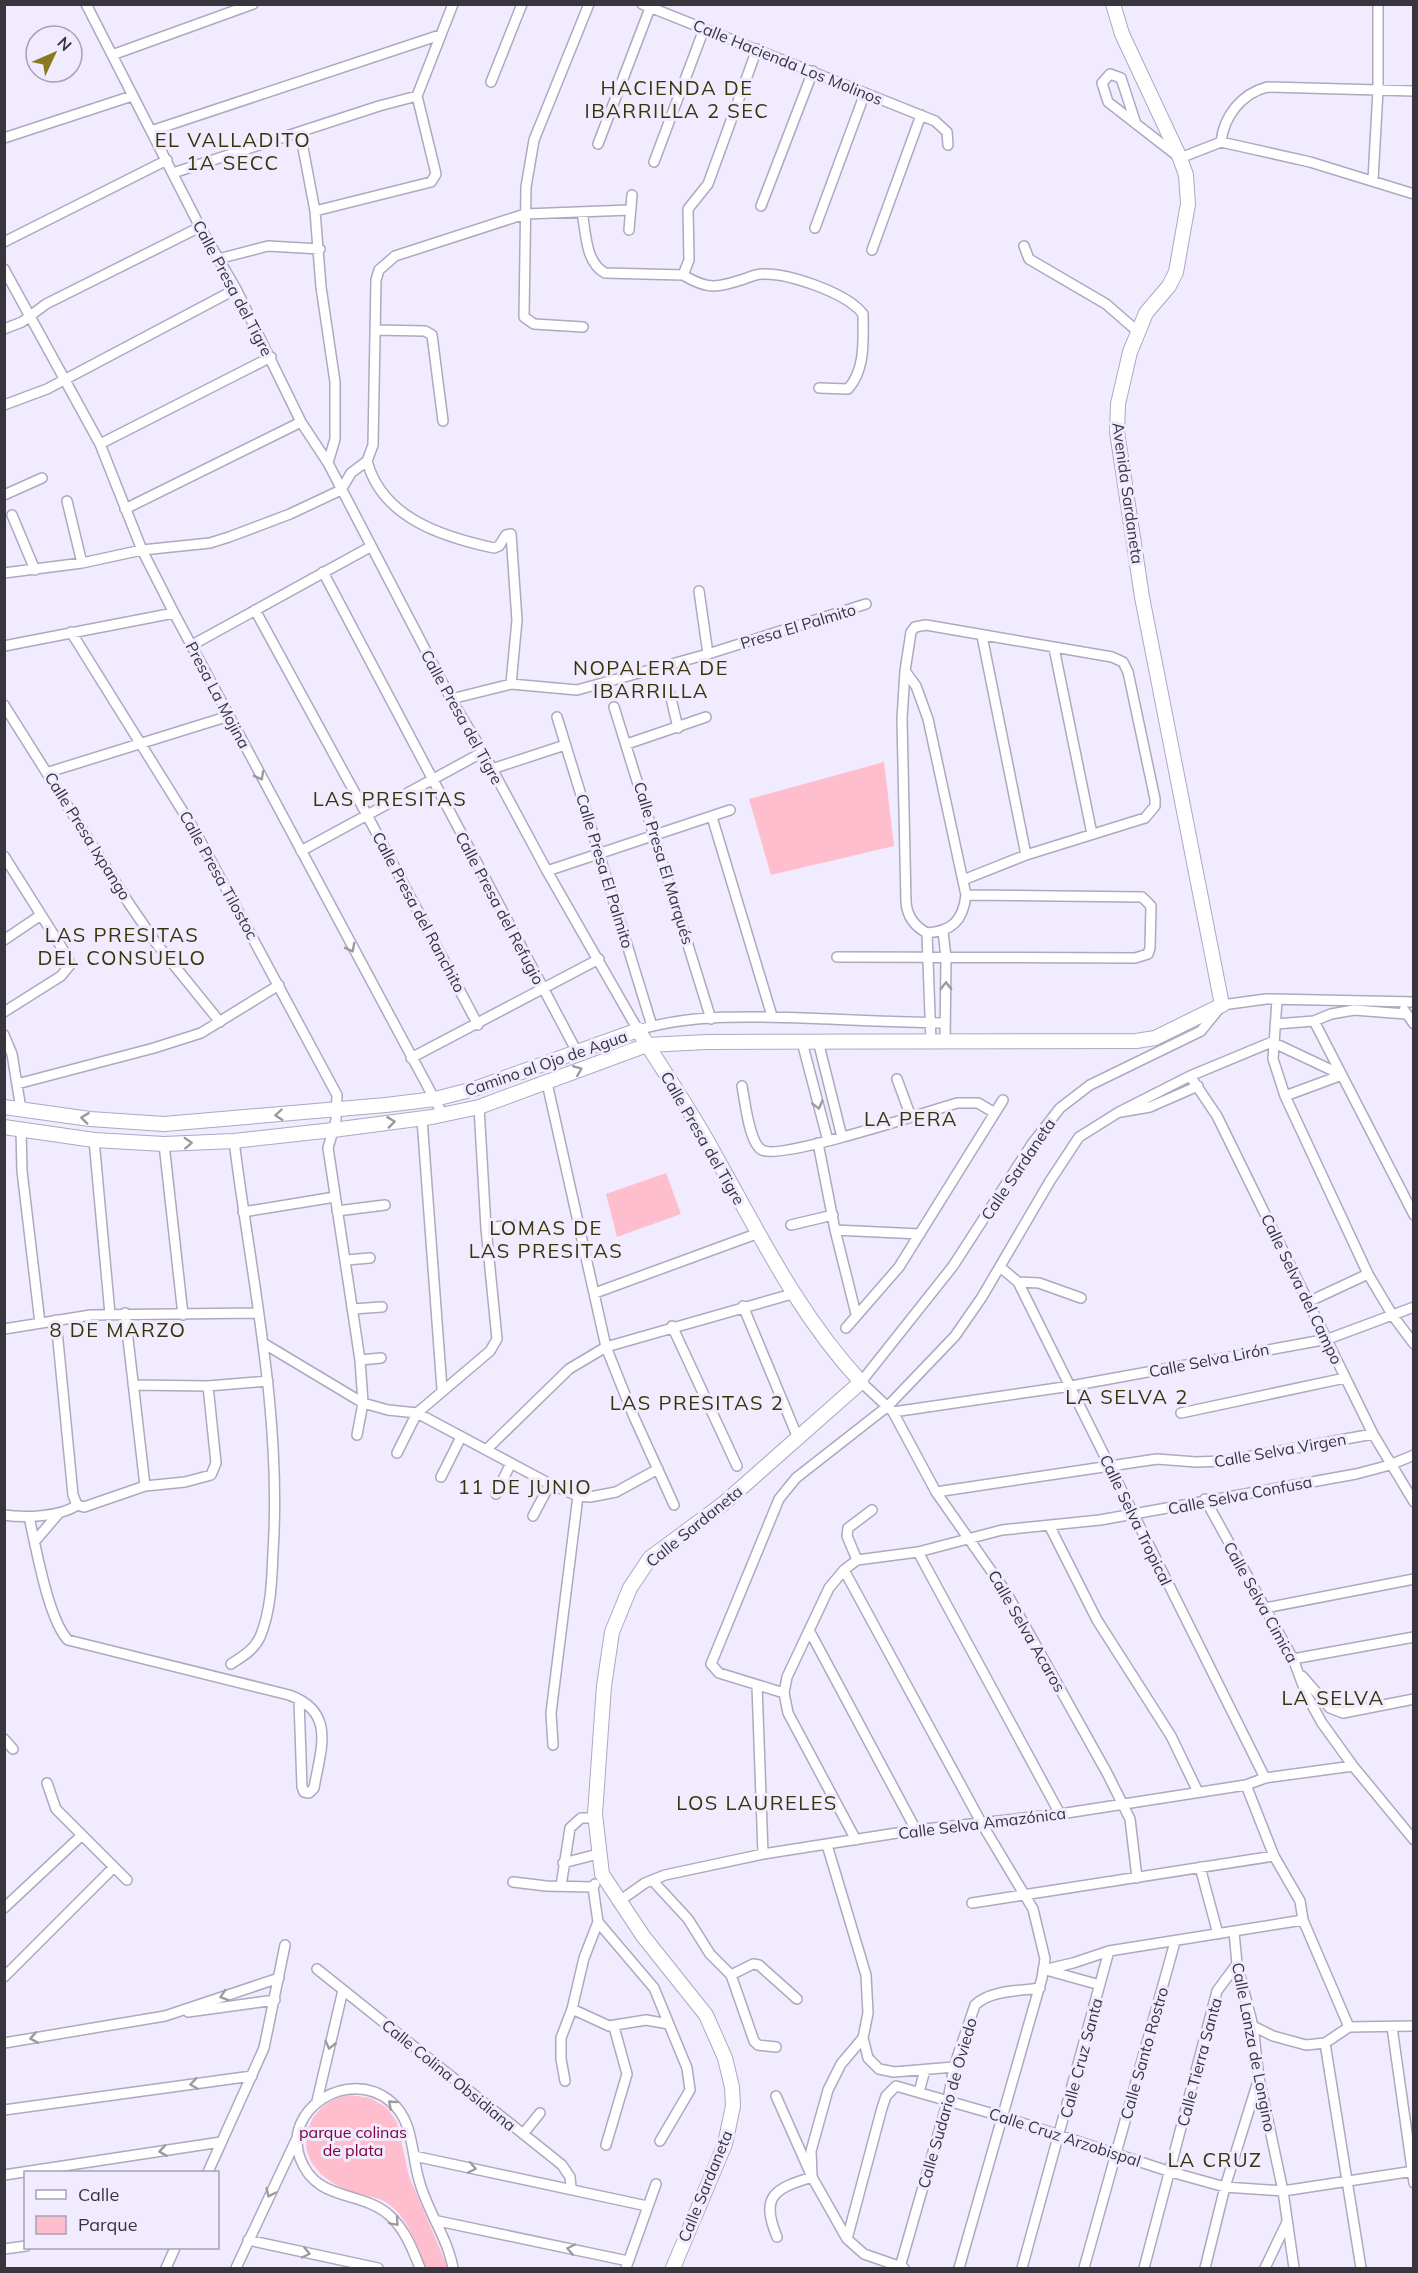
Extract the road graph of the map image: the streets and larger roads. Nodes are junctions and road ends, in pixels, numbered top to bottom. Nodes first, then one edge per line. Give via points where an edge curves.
1 (86, 4) edge
2 (253, 4) edge
3 (453, 4) edge
4 (522, 4) edge
5 (589, 4) edge
6 (1113, 4) edge
7 (1378, 4) edge
8 (646, 6) edge
9 (704, 28) junction
10 (440, 35) junction
11 (757, 49) junction
12 (112, 55) junction
13 (813, 71) junction
14 (491, 82) dead end
15 (1378, 90) junction
16 (1413, 91) edge
17 (865, 93) junction
18 (132, 96) junction
19 (417, 96) junction
20 (921, 115) junction
21 (1136, 124) junction
22 (151, 131) junction
23 (300, 132) junction
24 (4, 138) edge
25 (598, 144) dead end
26 (1216, 144) junction
27 (948, 145) dead end
28 (1187, 156) junction
29 (167, 160) junction
30 (654, 162) dead end
31 (173, 173) junction
32 (1373, 180) junction
33 (1413, 194) edge
34 (632, 195) dead end
35 (761, 206) dead end
36 (630, 210) junction
37 (315, 211) junction
38 (582, 212) junction
39 (525, 214) junction
40 (200, 227) junction
41 (814, 228) dead end
42 (629, 230) dead end
43 (4, 242) edge
44 (1024, 246) dead end
45 (320, 249) junction
46 (872, 250) dead end
47 (218, 259) junction
48 (4, 269) edge
49 (683, 275) junction
50 (236, 290) junction
51 (30, 316) junction
52 (583, 327) dead end
53 (4, 329) edge
54 (375, 330) junction
55 (1137, 331) junction
56 (271, 357) junction
57 (64, 380) junction
58 (819, 388) dead end
59 (4, 405) edge
60 (302, 422) junction
61 (443, 422) dead end
62 (100, 444) junction
63 (367, 461) junction
64 (328, 463) junction
65 (42, 478) dead end
66 (341, 490) junction
67 (4, 495) edge
68 (67, 501) dead end
69 (125, 509) junction
70 (12, 515) dead end
71 (370, 547) junction
72 (142, 550) junction
73 (82, 563) junction
74 (35, 570) junction
75 (323, 572) junction
76 (4, 573) edge
77 (699, 591) dead end
78 (866, 604) dead end
79 (255, 610) junction
80 (174, 613) junction
81 (71, 632) junction
82 (982, 636) junction
83 (192, 645) junction
84 (4, 646) edge
85 (1054, 648) junction
86 (708, 654) junction
87 (905, 671) junction
88 (511, 684) junction
89 (670, 694) dead end
90 (451, 699) junction
91 (4, 705) edge
92 (615, 707) dead end
93 (229, 716) junction
94 (557, 717) dead end
95 (706, 717) dead end
96 (678, 728) junction
97 (142, 743) junction
98 (627, 744) junction
99 (565, 745) junction
100 (483, 752) junction
101 (492, 769) junction
102 (49, 772) junction
103 (432, 780) junction
104 (730, 810) dead end
105 (367, 814) junction
106 (712, 817) junction
107 (1092, 834) junction
108 (655, 836) junction
109 (301, 851) junction
110 (601, 855) junction
111 (1026, 855) junction
112 (6, 861) edge
113 (547, 871) junction
114 (963, 880) junction
115 (966, 895) junction
116 (41, 915) junction
117 (942, 931) junction
118 (927, 933) junction
119 (4, 940) edge
120 (837, 957) dead end
121 (928, 958) junction
122 (946, 958) junction
123 (599, 959) junction
124 (279, 985) junction
125 (543, 988) junction
126 (1277, 1000) junction
127 (1400, 1002) junction
128 (1413, 1002) edge
129 (1229, 1004) junction
130 (4, 1012) edge
131 (1406, 1014) junction
132 (772, 1016) junction
133 (711, 1019) junction
134 (1314, 1021) junction
135 (220, 1022) junction
136 (931, 1023) junction
137 (945, 1023) junction
138 (1276, 1024) junction
139 (1413, 1024) edge
140 (478, 1025) junction
141 (652, 1026) junction
142 (638, 1030) junction
143 (4, 1035) edge
144 (802, 1041) junction
145 (818, 1041) junction
146 (931, 1042) junction
147 (945, 1042) junction
148 (1272, 1042) junction
149 (647, 1045) junction
150 (577, 1052) junction
151 (411, 1058) junction
152 (1342, 1075) junction
153 (1190, 1076) junction
154 (897, 1079) dead end
155 (547, 1083) junction
156 (17, 1084) junction
157 (742, 1086) dead end
158 (1198, 1086) junction
159 (1285, 1096) junction
160 (435, 1099) junction
161 (1003, 1100) dead end
162 (4, 1107) edge
163 (479, 1107) junction
164 (21, 1109) junction
165 (337, 1110) junction
166 (1119, 1112) junction
167 (995, 1113) junction
168 (443, 1115) junction
169 (911, 1117) junction
170 (422, 1119) junction
171 (4, 1127) edge
172 (21, 1130) junction
173 (333, 1130) junction
174 (842, 1137) junction
175 (94, 1140) junction
176 (234, 1141) junction
177 (823, 1142) junction
178 (164, 1144) junction
179 (335, 1197) junction
180 (385, 1205) dead end
181 (337, 1211) junction
182 (243, 1212) junction
183 (833, 1215) junction
184 (1413, 1215) edge
185 (512, 1225) dead end
186 (791, 1225) dead end
187 (486, 1228) junction
188 (835, 1230) junction
189 (756, 1234) junction
190 (920, 1234) junction
191 (370, 1258) dead end
192 (346, 1260) junction
193 (1000, 1267) junction
194 (1368, 1274) junction
195 (1018, 1282) junction
196 (595, 1293) junction
197 (792, 1294) junction
198 (1081, 1298) dead end
199 (1310, 1301) junction
200 (743, 1306) junction
201 (382, 1307) dead end
202 (1413, 1307) edge
203 (352, 1309) junction
204 (125, 1313) junction
205 (258, 1313) junction
206 (110, 1314) junction
207 (856, 1314) junction
208 (183, 1315) junction
209 (1393, 1316) junction
210 (56, 1320) junction
211 (40, 1323) junction
212 (672, 1326) junction
213 (846, 1328) dead end
214 (4, 1329) edge
215 (1328, 1339) junction
216 (263, 1343) junction
217 (1413, 1344) edge
218 (606, 1347) junction
219 (381, 1358) dead end
220 (360, 1360) junction
221 (1345, 1378) junction
222 (268, 1381) junction
223 (133, 1385) junction
224 (208, 1386) junction
225 (865, 1386) junction
226 (1071, 1386) junction
227 (442, 1389) junction
228 (363, 1402) junction
229 (888, 1406) junction
230 (417, 1413) junction
231 (1180, 1413) dead end
232 (1373, 1434) junction
233 (357, 1435) dead end
234 (461, 1437) junction
235 (798, 1438) junction
236 (486, 1450) junction
237 (397, 1453) dead end
238 (1413, 1455) edge
239 (511, 1463) junction
240 (1390, 1465) junction
241 (737, 1466) dead end
242 (1111, 1466) junction
243 (658, 1469) junction
244 (441, 1477) dead end
245 (550, 1484) junction
246 (145, 1486) junction
247 (936, 1492) junction
248 (496, 1494) dead end
249 (578, 1496) junction
250 (1205, 1499) junction
251 (1413, 1502) edge
252 (77, 1505) junction
253 (674, 1505) dead end
254 (872, 1510) dead end
255 (58, 1513) junction
256 (4, 1515) edge
257 (1134, 1515) junction
258 (533, 1516) dead end
259 (29, 1517) junction
260 (1050, 1527) junction
261 (969, 1539) junction
262 (35, 1541) junction
263 (918, 1552) junction
264 (858, 1560) junction
265 (844, 1570) junction
266 (1413, 1579) edge
267 (1265, 1608) junction
268 (809, 1630) junction
269 (1413, 1636) edge
270 (1293, 1659) junction
271 (231, 1664) dead end
272 (1300, 1674) junction
273 (757, 1685) junction
274 (784, 1693) junction
275 (1413, 1699) edge
276 (299, 1700) junction
277 (4, 1739) edge
278 (553, 1745) dead end
279 (13, 1749) dead end
280 (1353, 1766) junction
281 (1265, 1779) junction
282 (47, 1783) dead end
283 (1246, 1785) junction
284 (1198, 1792) junction
285 (1124, 1804) junction
286 (1060, 1814) junction
287 (595, 1818) junction
288 (982, 1824) junction
289 (916, 1830) junction
290 (81, 1836) junction
291 (856, 1840) junction
292 (1413, 1840) edge
293 (827, 1845) junction
294 (598, 1854) junction
295 (763, 1854) junction
296 (1274, 1856) junction
297 (563, 1863) junction
298 (114, 1867) junction
299 (1200, 1867) junction
300 (602, 1874) junction
301 (1137, 1878) junction
302 (127, 1880) dead end
303 (649, 1881) junction
304 (513, 1882) dead end
305 (561, 1886) junction
306 (593, 1887) junction
307 (1026, 1896) junction
308 (624, 1898) junction
309 (972, 1903) dead end
310 (4, 1908) edge
311 (1304, 1920) junction
312 (598, 1922) junction
313 (1234, 1932) junction
314 (1218, 1934) junction
315 (1175, 1942) junction
316 (285, 1945) dead end
317 (1109, 1951) junction
318 (1237, 1964) junction
319 (317, 1969) dead end
320 (1043, 1970) junction
321 (731, 1975) junction
322 (4, 1977) edge
323 (279, 1978) junction
324 (1100, 1985) junction
325 (1040, 1988) junction
326 (343, 1990) junction
327 (797, 1998) dead end
328 (275, 2000) junction
329 (572, 2009) junction
330 (165, 2016) junction
331 (669, 2024) junction
332 (1253, 2026) junction
333 (1413, 2026) edge
334 (614, 2027) junction
335 (1349, 2027) junction
336 (1392, 2027) junction
337 (863, 2038) junction
338 (4, 2043) edge
339 (1325, 2043) junction
340 (776, 2047) dead end
341 (954, 2067) junction
342 (925, 2070) junction
343 (252, 2076) junction
344 (1259, 2078) junction
345 (565, 2081) dead end
346 (919, 2092) junction
347 (776, 2096) dead end
348 (948, 2100) junction
349 (317, 2101) junction
350 (4, 2110) edge
351 (540, 2113) dead end
352 (1004, 2117) junction
353 (523, 2134) junction
354 (1060, 2134) junction
355 (296, 2140) junction
356 (660, 2141) dead end
357 (221, 2142) junction
358 (606, 2145) dead end
359 (1116, 2153) junction
360 (414, 2156) junction
361 (30, 2171) edge
362 (208, 2171) edge
363 (24, 2172) edge
364 (1171, 2172) junction
365 (1412, 2172) edge
366 (4, 2175) edge
367 (812, 2177) junction
368 (1348, 2181) junction
369 (1413, 2183) edge
370 (656, 2184) dead end
371 (571, 2187) junction
372 (1224, 2187) junction
373 (1283, 2191) junction
374 (647, 2206) junction
375 (438, 2221) junction
376 (1287, 2222) junction
377 (777, 2237) dead end
378 (847, 2239) junction
379 (249, 2240) junction
380 (24, 2246) edge
381 (4, 2249) edge
382 (174, 2249) edge
383 (627, 2265) edge
384 (166, 2268) edge
385 (236, 2268) edge
386 (378, 2268) edge
387 (420, 2268) edge
388 (453, 2268) edge
389 (672, 2268) edge
390 (902, 2268) edge
391 (959, 2268) edge
392 (1022, 2268) edge
393 (1083, 2268) edge
394 (1144, 2268) edge
395 (1205, 2268) edge
396 (1265, 2268) edge
397 (1270, 2268) edge
398 (1294, 2268) edge
399 (1361, 2268) edge

1 - 12 street, Calle Presa del Tigre
2 - 12 street
3 - 10 street
4 - 14 street
5 - 39 street via 534,140
6 - 28 street, Avenida Sardaneta via 1122,34
7 - 15 street
8 - 9 street, Calle Hacienda Los Molinos
8 - 25 street
9 - 11 street, Calle Hacienda Los Molinos
9 - 30 street
10 - 19 street
10 - 22 street
11 - 13 street, Calle Hacienda Los Molinos
11 - 49 street via 708,184 688,209 689,260
12 - 18 street, Calle Presa del Tigre
13 - 17 street, Calle Hacienda Los Molinos
13 - 35 street
15 - 16 street
15 - 26 street via 1267,87 1245,96 1226,121
15 - 32 street
17 - 20 street, Calle Hacienda Los Molinos
17 - 41 street
18 - 22 street, Calle Presa del Tigre
18 - 24 street
19 - 23 street
19 - 37 street via 436,174 431,182
20 - 27 street, Calle Hacienda Los Molinos via 947,132
20 - 46 street
21 - 21 street via 1121,78 1110,74 1102,83 1107,102
21 - 28 street
22 - 29 street, Calle Presa del Tigre
23 - 31 street
23 - 37 street
26 - 28 street
26 - 32 street via 1310,162
28 - 55 street, Avenida Sardaneta via 1188,204 1176,272
29 - 31 street, Calle Presa del Tigre
29 - 43 street
31 - 40 street, Calle Presa del Tigre
32 - 33 street
34 - 36 street
36 - 38 street
36 - 42 street
37 - 45 street
38 - 39 street
38 - 49 street via 590,256 598,269 605,273
39 - 52 street via 524,317 534,324
39 - 54 street via 385,262 376,280
40 - 47 street, Calle Presa del Tigre
40 - 51 street via 46,304
44 - 55 street via 1029,259 1106,304
45 - 47 street via 267,246
45 - 64 street via 321,286 337,401 335,439
47 - 50 street, Calle Presa del Tigre
48 - 51 street, Presa La Mojina
49 - 58 street via 708,287 760,274 771,275 803,281 857,306 863,314 862,358 854,382 848,389
50 - 56 street, Calle Presa del Tigre
50 - 57 street
51 - 53 street
51 - 57 street, Presa La Mojina
54 - 61 street via 425,330 432,335
54 - 63 street via 376,426
55 - 129 street, Avenida Sardaneta via 1118,404 1117,432 1142,597
56 - 60 street, Calle Presa del Tigre
56 - 62 street
57 - 59 street
57 - 62 street, Presa La Mojina
60 - 64 street, Calle Presa del Tigre
60 - 69 street
62 - 69 street, Presa La Mojina
63 - 66 street via 351,473
63 - 88 street via 377,488 397,508 450,539 494,548 511,534 517,620
64 - 66 street, Calle Presa del Tigre
65 - 67 street
66 - 71 street, Calle Presa del Tigre
66 - 72 street via 290,514 210,543
68 - 73 street
69 - 72 street, Presa La Mojina
70 - 74 street
71 - 75 street
71 - 90 street, Calle Presa del Tigre
72 - 73 street
72 - 80 street, Presa La Mojina
73 - 74 street
74 - 76 street
75 - 79 street
75 - 103 street, Calle Presa del Refugio
77 - 86 street
78 - 86 street, Presa El Palmito
79 - 83 street
79 - 105 street, Calle Presa del Ranchito
80 - 81 street
80 - 83 street, Presa La Mojina
81 - 84 street
81 - 97 street, Calle Presa Tilostoc
82 - 85 street
82 - 87 street via 926,625 915,627 909,638
82 - 111 street
83 - 93 street, Presa La Mojina
85 - 107 street
85 - 107 street via 1112,657 1126,666 1155,799 1155,806 1145,818
86 - 88 street, Presa El Palmito via 577,690
87 - 114 street via 916,686 928,718
87 - 118 street via 902,718 906,902 913,922
88 - 90 street, Presa El Palmito
89 - 96 street
90 - 100 street, Calle Presa del Tigre
91 - 102 street, Calle Presa Ixpango
92 - 98 street, Calle Presa El Marqués
93 - 97 street
93 -> 109 street, Presa La Mojina
94 - 99 street, Calle Presa El Palmito
95 - 96 street
96 - 98 street
97 - 102 street
97 - 124 street, Calle Presa Tilostoc
98 - 108 street, Calle Presa El Marqués
99 - 101 street
99 - 110 street, Calle Presa El Palmito
100 - 101 street, Calle Presa del Tigre
100 - 103 street
101 - 113 street, Calle Presa del Tigre
102 - 135 street, Calle Presa Ixpango via 151,935
103 - 105 street
103 - 125 street, Calle Presa del Refugio
104 - 106 street
105 - 109 street
105 - 140 street, Calle Presa del Ranchito
106 - 108 street
106 - 132 street
107 - 111 street
108 - 110 street
108 - 133 street, Calle Presa El Marqués
109 -> 151 street, Presa La Mojina
110 - 113 street
110 - 141 street, Calle Presa El Palmito
111 - 114 street
112 - 116 street
113 - 123 street, Calle Presa del Tigre
114 - 115 street
115 - 117 street via 965,907 955,925
115 - 122 street via 1142,897 1151,906 1150,948 1148,954 1135,958
116 - 119 street
116 - 130 street via 70,965 61,976
117 - 118 street
117 - 122 street
118 - 121 street
120 - 121 street
121 - 122 street
121 - 136 street
137 -> 122 street
123 - 125 street
123 - 142 street, Calle Presa del Tigre
124 - 135 street
124 - 165 street, Calle Presa Tilostoc via 337,1095
125 - 140 street
125 - 150 street, Calle Presa del Refugio
126 - 127 street
126 - 129 street
126 - 138 street
127 - 128 street
127 - 131 street
129 - 147 street, Camino al Ojo de Agua via 1155,1038 1136,1041
129 - 225 street, Calle Sardaneta via 1201,1031 1090,1085 1060,1108 1032,1143 953,1266
131 - 134 street via 1354,1010
131 - 139 street
132 - 133 street, Camino al Ojo de Agua
132 - 136 street, Camino al Ojo de Agua
133 - 141 street, Camino al Ojo de Agua
134 - 138 street
134 - 152 street
135 - 156 street via 175,1042
136 - 137 street, Camino al Ojo de Agua
136 - 146 street
137 - 147 street
138 - 148 street
140 - 151 street
141 - 142 street, Camino al Ojo de Agua
142 - 149 street, Calle Presa del Tigre
142 - 150 street, Camino al Ojo de Agua
143 - 156 street
144 - 145 street, Camino al Ojo de Agua
144 - 149 street, Camino al Ojo de Agua
144 -> 177 street
145 - 146 street, Camino al Ojo de Agua
145 - 174 street
146 - 147 street, Camino al Ojo de Agua
148 - 152 street
148 - 153 street
148 - 159 street via 1273,1059
155 -> 149 street, Camino al Ojo de Agua
149 - 189 street, Calle Presa del Tigre via 702,1130
150 - 160 street, Camino al Ojo de Agua via 499,1082
151 - 160 street, Presa La Mojina
152 - 159 street
152 - 184 street
153 - 158 street, Calle Selva del Campo
153 - 166 street
154 - 169 street
155 - 163 street, Camino al Ojo de Agua
155 - 196 street
156 - 164 street
157 - 177 street via 756,1145 770,1153
158 - 166 street via 1135,1112
158 - 199 street, Calle Selva del Campo
159 - 194 street
160 - 165 street, Camino al Ojo de Agua
160 - 168 street, Presa La Mojina
161 - 167 street
162 - 164 street, Camino al Ojo de Agua
163 - 168 street, Camino al Ojo de Agua
163 - 187 street
165 -> 164 street, Camino al Ojo de Agua via 164,1124
165 - 173 street, Calle Presa Tilostoc
166 - 193 street via 1079,1137
167 - 169 street via 967,1101
167 - 190 street
168 - 170 street, Camino al Ojo de Agua
169 - 174 street
173 -> 170 street, Camino al Ojo de Agua
170 - 227 street
171 - 172 street, Camino al Ojo de Agua
172 - 175 street, Camino al Ojo de Agua
172 - 211 street via 22,1171
173 - 176 street, Camino al Ojo de Agua
173 - 179 street, Calle Presa Tilostoc via 328,1148
174 - 177 street
175 - 178 street, Camino al Ojo de Agua
175 - 206 street
178 -> 176 street, Camino al Ojo de Agua
176 - 182 street
177 - 183 street
178 - 208 street
179 - 181 street, Calle Presa Tilostoc
179 - 182 street
180 - 181 street
181 - 192 street, Calle Presa Tilostoc
182 - 205 street
183 - 186 street
183 - 188 street
185 - 187 street
187 - 227 street via 496,1345
188 - 190 street
188 - 207 street
189 - 196 street
189 - 197 street, Calle Presa del Tigre
190 - 207 street via 899,1267
191 - 192 street
192 - 203 street, Calle Presa Tilostoc
193 - 195 street, Calle Selva Tropical
193 - 229 street via 955,1336
194 - 199 street
194 - 209 street
195 - 198 street via 1039,1283
195 - 226 street, Calle Selva Tropical
196 - 218 street
197 - 200 street
197 - 225 street, Calle Presa del Tigre
199 - 215 street, Calle Selva del Campo
200 - 212 street
200 - 235 street
201 - 203 street
202 - 209 street, Calle Selva Lirón
203 - 220 street, Calle Presa Tilostoc
204 - 206 street
204 - 208 street
204 - 223 street
205 - 208 street
205 - 216 street
206 - 210 street
207 - 213 street
209 - 215 street, Calle Selva Lirón
209 - 217 street
210 - 211 street
210 - 252 street
211 - 214 street
212 - 218 street
212 - 241 street
215 - 221 street, Calle Selva del Campo
215 - 226 street, Calle Selva Lirón
216 - 222 street
216 - 228 street
218 - 236 street via 569,1369
218 - 243 street
219 - 220 street
220 - 228 street, Calle Presa Tilostoc
221 - 231 street
221 - 232 street, Calle Selva del Campo
222 - 224 street
222 - 271 street via 274,1499 271,1590 261,1636 252,1650
223 - 224 street
223 - 246 street
224 - 246 street via 214,1472 207,1477
225 - 229 street, Calle Presa del Tigre
225 - 235 street, Calle Sardaneta
226 - 229 street, Calle Selva Lirón
226 - 242 street, Calle Selva Tropical
227 - 230 street
228 - 230 street
228 - 233 street, Calle Presa Tilostoc
229 - 247 street, Calle Selva Acaros
229 - 273 street via 796,1478 779,1499 711,1660 718,1673
230 - 234 street
230 - 237 street
232 - 240 street, Calle Selva del Campo
232 - 242 street, Calle Selva Virgen via 1217,1462 1157,1459
234 - 236 street
234 - 244 street
235 - 287 street, Calle Sardaneta via 723,1504 650,1558 630,1588 612,1632 607,1660
236 - 239 street
238 - 240 street, Calle Selva Confusa
239 - 245 street
239 - 248 street
240 - 250 street, Calle Selva Confusa
240 - 251 street, Calle Selva del Campo
242 - 247 street, Calle Selva Virgen
242 - 257 street, Calle Selva Tropical
243 - 249 street via 616,1492
243 - 253 street
245 - 249 street
245 - 258 street
246 - 252 street via 84,1507
247 - 261 street, Calle Selva Acaros
249 - 278 street via 550,1713
250 - 257 street, Calle Selva Confusa
250 - 267 street, Calle Selva Cimica
252 - 255 street
254 - 264 street via 850,1525 847,1536
255 - 259 street
255 - 262 street
256 - 259 street
257 - 260 street, Calle Selva Confusa
257 - 281 street, Calle Selva Tropical
259 - 262 street
260 - 261 street, Calle Selva Confusa via 1002,1530
260 - 284 street via 1097,1620 1171,1736
261 - 263 street, Calle Selva Confusa
261 - 285 street, Calle Selva Acaros via 1006,1592
262 - 276 street via 51,1604 68,1640
263 - 264 street, Calle Selva Confusa
263 - 286 street
264 - 265 street, Calle Selva Confusa
265 - 268 street, Calle Selva Confusa via 829,1588
265 - 288 street
266 - 267 street
267 - 270 street, Calle Selva Cimica
268 - 274 street, Calle Selva Confusa via 787,1677
268 - 289 street
269 - 270 street
270 - 272 street, Calle Selva Cimica
272 - 275 street via 1330,1708 1342,1713
272 - 280 street, Calle Selva Cimica via 1322,1723
273 - 274 street
273 - 295 street
274 - 291 street via 788,1713
276 - 276 street via 302,1787 309,1793 314,1788 321,1725 317,1712
277 - 279 street
280 - 281 street, Calle Selva Amazónica
280 - 292 street, Calle Selva Cimica
281 - 283 street, Calle Selva Amazónica
282 - 290 street via 56,1809
283 - 284 street, Calle Selva Amazónica
283 - 296 street
284 - 285 street, Calle Selva Amazónica
285 - 286 street, Calle Selva Amazónica
285 - 301 street, Calle Selva Acaros via 1130,1819
286 - 288 street, Calle Selva Amazónica
287 - 294 street, Calle Sardaneta
287 - 297 street via 581,1818 570,1828
288 - 289 street, Calle Selva Amazónica
288 - 307 street
289 - 291 street, Calle Selva Amazónica
290 - 298 street
290 - 310 street
291 - 293 street, Calle Selva Amazónica
293 - 295 street, Calle Selva Amazónica
293 - 337 street via 866,1975 868,2003
294 - 297 street
294 - 300 street, Calle Sardaneta
295 - 303 street, Calle Selva Amazónica
296 - 299 street
296 - 311 street via 1300,1901
297 - 305 street
298 - 302 street
298 - 322 street
299 - 301 street
299 - 314 street
300 - 306 street
300 - 308 street, Calle Sardaneta
301 - 307 street
303 - 308 street, Calle Selva Amazónica
303 - 321 street via 688,1919 710,1953
304 - 305 street
305 - 306 street
306 - 312 street
307 - 309 street
307 - 320 street via 1045,1959
308 - 389 street, Calle Sardaneta via 706,2015 725,2058 732,2087 733,2106 725,2144
311 - 313 street
311 - 335 street
312 - 329 street via 584,1958
312 - 331 street via 648,1980
313 - 314 street
313 - 318 street, Calle Lanza de Longino
314 - 315 street
315 - 317 street
315 - 359 street, Calle Santo Rostro
316 - 323 street
317 - 320 street
317 - 324 street, Calle Cruz Santa
318 - 332 street, Calle Lanza de Longino
318 - 364 street, Calle Tierra Santa via 1217,1991
319 - 326 street, Calle Colina Obsidiana
320 - 324 street
320 - 325 street
321 - 327 street via 759,1965
321 - 340 street via 754,2041
323 - 328 street
323 -> 330 street
324 - 354 street, Calle Cruz Santa
325 - 341 street, Calle Sudario de Oviedo via 981,1999 972,2013
325 - 352 street
326 -> 349 street
326 - 353 street, Calle Colina Obsidiana
328 - 330 street
328 - 343 street via 266,2042
329 - 334 street
329 - 345 street via 561,2038
330 -> 338 street
331 - 334 street via 646,2020
331 - 356 street via 687,2068 690,2090
332 - 339 street via 1287,2041
332 - 344 street, Calle Lanza de Longino
333 - 336 street
334 - 358 street via 627,2074
335 - 336 street
335 - 339 street
336 - 365 street
337 - 342 street via 868,2058 879,2069
337 - 367 street via 841,2064 828,2090 811,2151
339 - 368 street
341 - 342 street
341 - 348 street, Calle Sudario de Oviedo
342 - 346 street
343 -> 350 street
343 - 357 street
344 - 372 street
344 - 373 street, Calle Lanza de Longino
346 - 348 street, Calle Cruz Arzobispal
346 - 378 street, Calle Cruz Arzobispal via 896,2086 886,2096
347 - 367 street
348 - 352 street, Calle Cruz Arzobispal
348 - 390 street, Calle Sudario de Oviedo
349 - 355 street via 306,2115
360 -> 349 street via 403,2116 377,2092 348,2088
351 - 353 street
352 - 354 street, Calle Cruz Arzobispal
352 - 391 street
353 - 371 street, Calle Colina Obsidiana via 566,2168
354 - 359 street, Calle Cruz Arzobispal
354 - 392 street, Calle Cruz Santa
355 -> 379 street
355 -> 387 street via 299,2157 318,2183 332,2192 370,2204 398,2224
357 -> 361 street
357 - 362 street
359 - 364 street, Calle Cruz Arzobispal
359 - 393 street, Calle Santo Rostro
360 -> 371 street
360 - 375 street via 419,2180
363 -> 366 street
364 - 372 street, Calle Cruz Arzobispal
364 - 394 street, Calle Tierra Santa
365 - 368 street, Calle Cruz Arzobispal
365 - 369 street
367 - 377 street via 775,2193 768,2216
367 - 378 street
368 - 373 street, Calle Cruz Arzobispal
368 - 399 street
370 - 374 street
371 - 374 street
372 - 373 street, Calle Cruz Arzobispal
372 - 395 street
373 - 376 street, Calle Lanza de Longino
374 - 383 street
383 -> 375 street
375 - 388 street
376 - 396 street
376 - 398 street, Calle Lanza de Longino
378 - 390 street via 864,2254
379 - 385 street
379 -> 386 street
380 - 381 street
382 - 384 street
396 - 397 street

